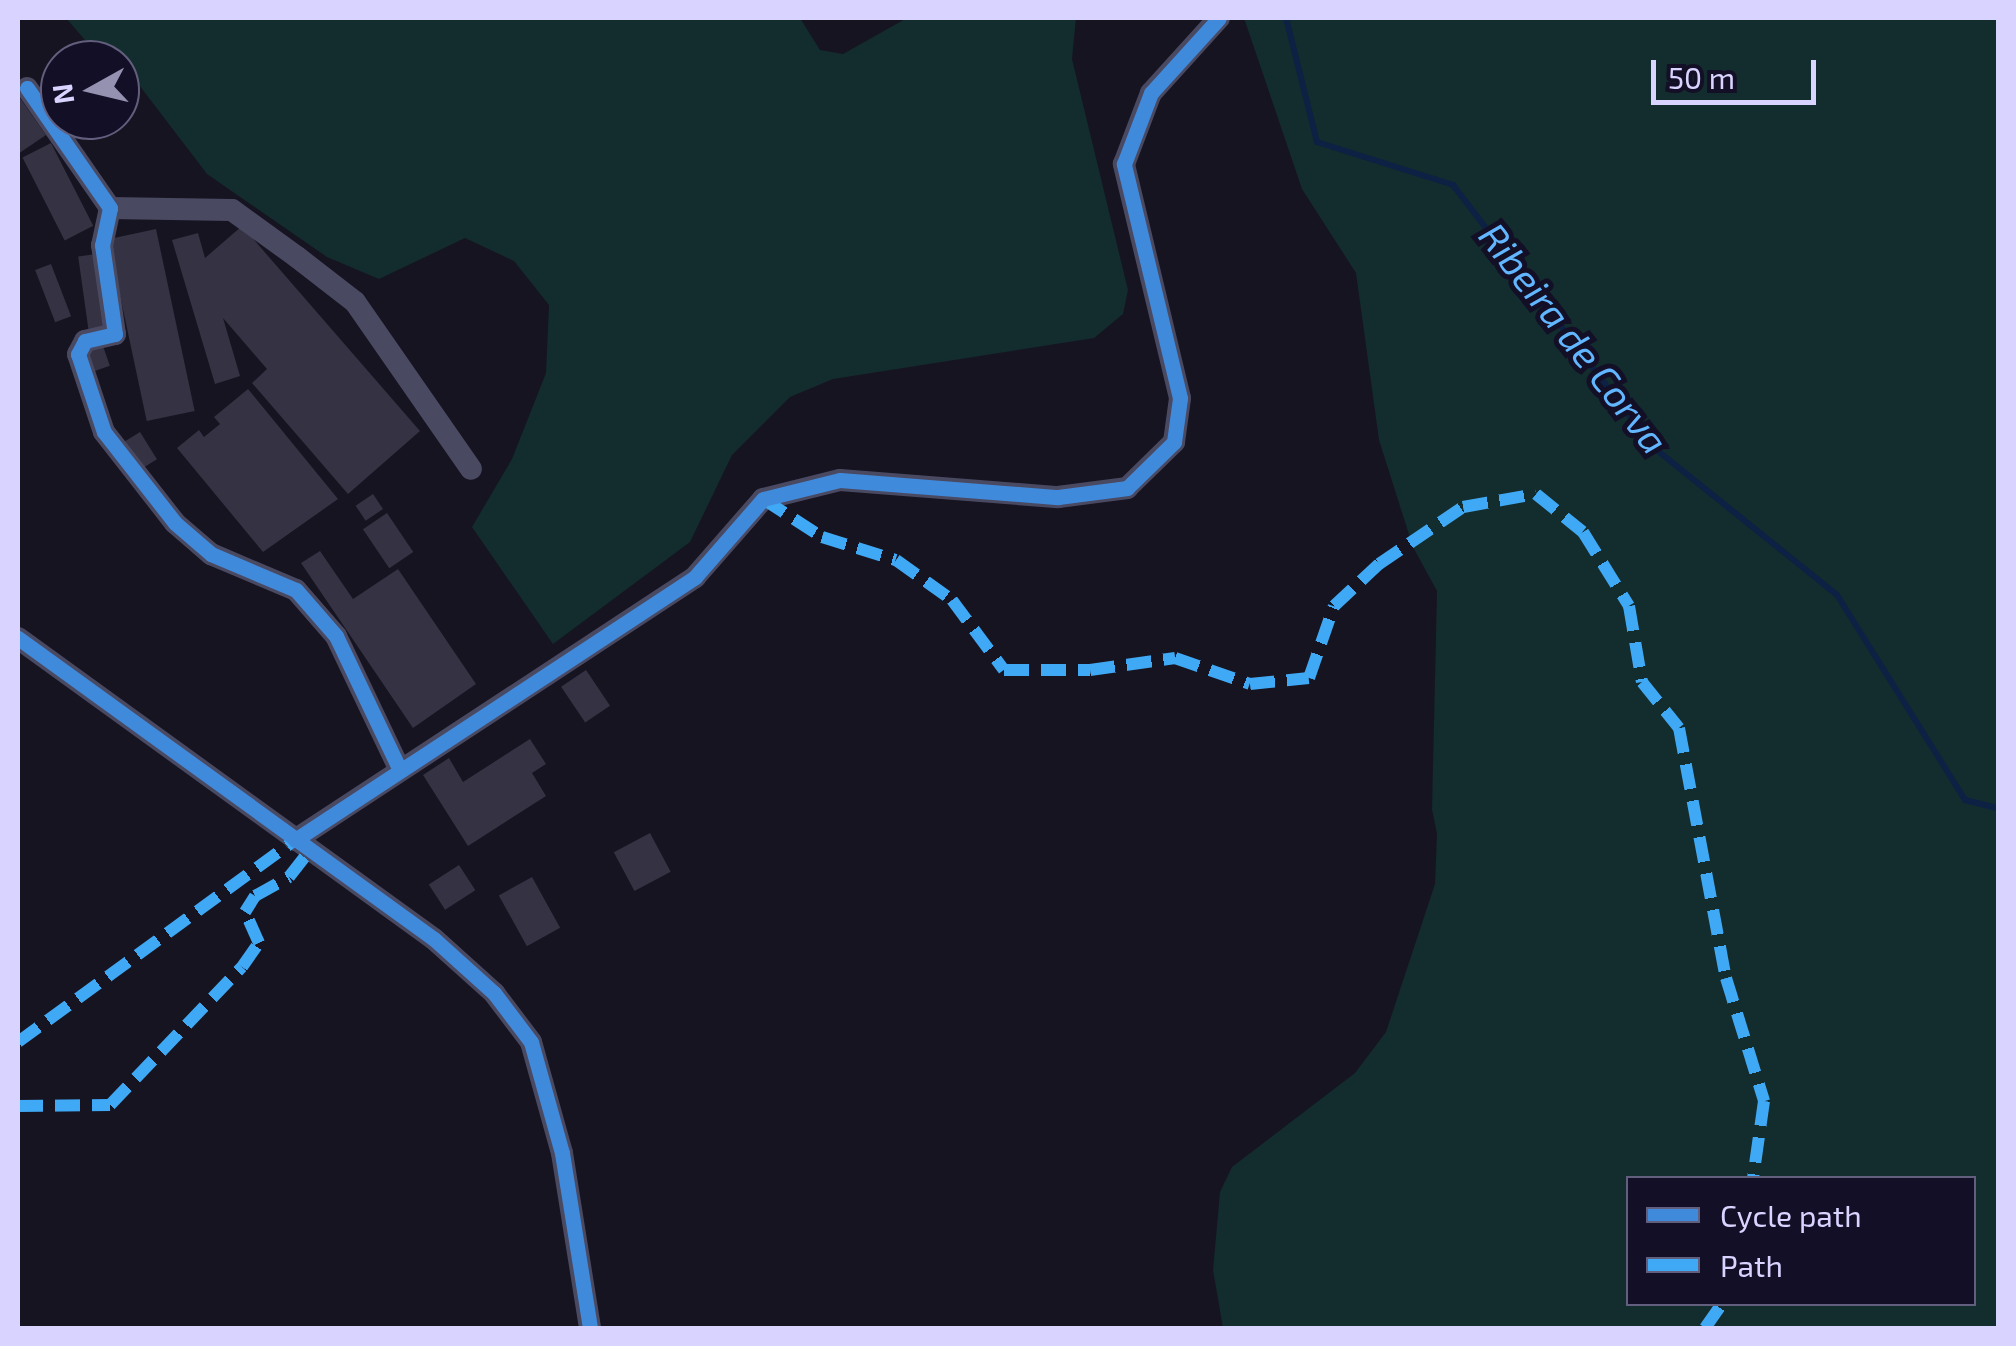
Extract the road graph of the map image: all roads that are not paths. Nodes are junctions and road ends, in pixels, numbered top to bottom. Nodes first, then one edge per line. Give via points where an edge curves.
1 (1219, 18) edge
2 (28, 88) dead end
3 (110, 208) junction
4 (470, 468) dead end
5 (18, 638) edge
6 (398, 766) junction
7 (295, 840) junction
8 (590, 1328) edge

1 - 6 street via 1151,93 1124,164 1180,398 1174,442 1128,488 1058,498 840,480 797,486 764,500 695,578
2 - 3 street
3 - 4 street via 232,210 354,302
3 - 6 street via 102,244 116,334 86,341 78,354 104,432 175,522 211,554 296,590 336,636
5 - 7 street
6 - 7 street
7 - 8 street via 434,940 494,993 530,1042 562,1153

